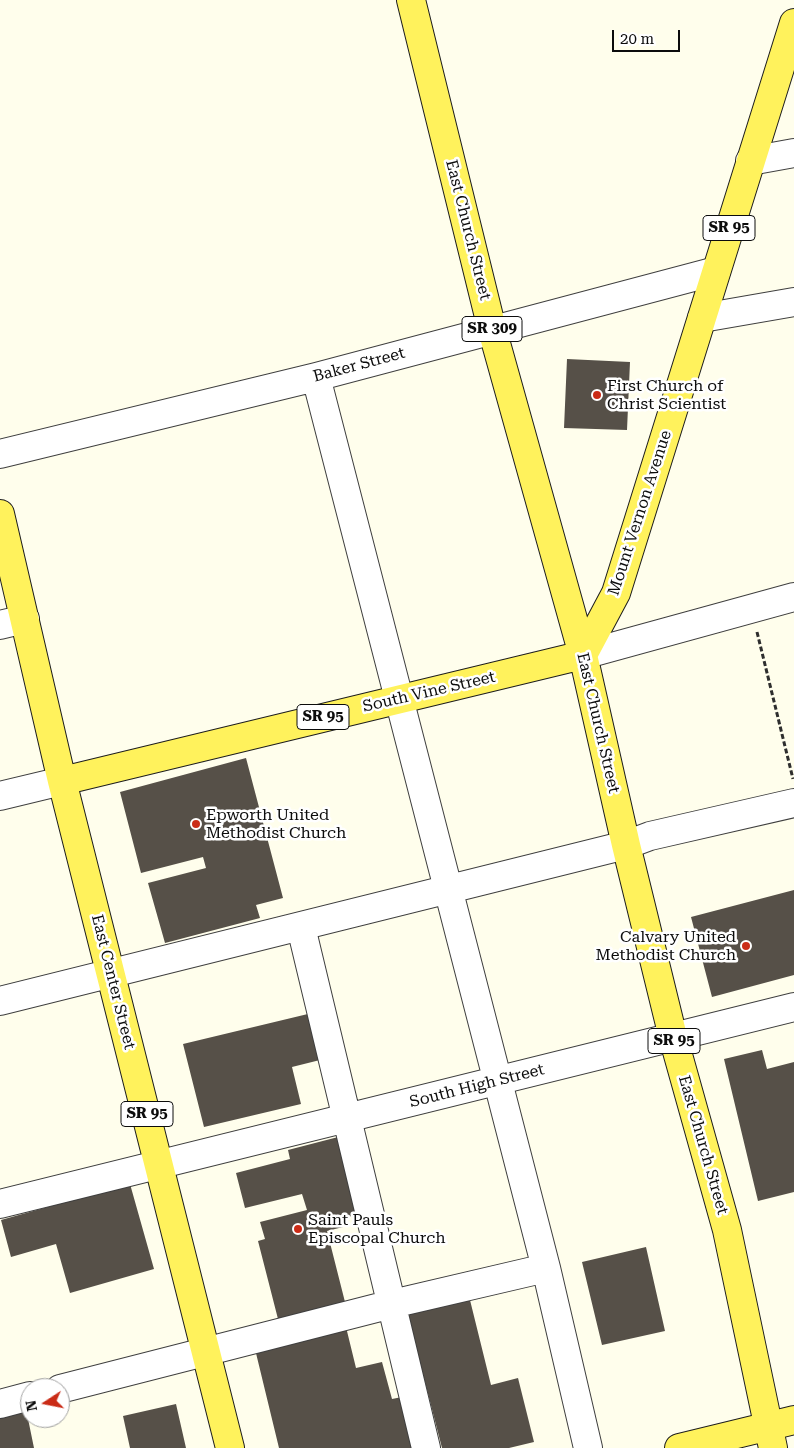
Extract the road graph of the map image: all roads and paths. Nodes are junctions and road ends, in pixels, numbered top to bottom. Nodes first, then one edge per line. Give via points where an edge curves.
1 (411, 0) edge
2 (794, 23) edge
3 (794, 153) edge
4 (750, 161) junction
5 (716, 271) junction
6 (794, 302) edge
7 (702, 318) junction
8 (492, 330) junction
9 (316, 377) junction
10 (0, 454) edge
11 (0, 514) edge
12 (794, 597) edge
13 (750, 607) junction
14 (13, 622) edge
15 (583, 655) junction
16 (401, 698) junction
17 (62, 781) junction
18 (794, 782) edge
19 (0, 796) edge
20 (794, 803) edge
21 (626, 846) junction
22 (450, 890) junction
23 (301, 927) junction
24 (111, 974) junction
25 (0, 1001) edge
26 (794, 1007) edge
27 (673, 1037) junction
28 (498, 1081) junction
29 (348, 1118) junction
30 (160, 1164) junction
31 (0, 1204) edge
32 (546, 1268) junction
33 (392, 1304) junction
34 (207, 1352) junction
35 (70, 1386) edge
36 (20, 1399) edge
37 (0, 1404) edge
38 (794, 1420) edge
39 (770, 1437) edge
40 (230, 1448) edge
41 (426, 1448) edge
42 (588, 1448) edge
43 (679, 1448) edge

1 - 8 main road, East Church Street / SR 309
2 - 4 main road, Mount Vernon Avenue / SR 95
3 - 4 street
4 - 5 main road, Mount Vernon Avenue / SR 95
5 - 7 main road, Mount Vernon Avenue / SR 95
5 - 8 street, Baker Street
6 - 7 street
7 - 15 main road, Mount Vernon Avenue / SR 95 via 616,593
8 - 9 street, Baker Street
8 - 15 main road, East Church Street / SR 309
9 - 10 street, Baker Street
9 - 16 street
11 - 14 main road, East Center Street
12 - 13 street, South Vine Street
13 - 15 street, South Vine Street
13 - 18 path
14 - 17 main road, East Center Street
15 - 16 main road, South Vine Street / SR 95
15 - 21 main road, East Church Street / SR 95
16 - 17 main road, South Vine Street / SR 95
16 - 22 street
17 - 19 street
17 - 24 main road, East Center Street / SR 95
20 - 21 street via 650,836
21 - 22 street
21 - 27 main road, East Church Street / SR 95
22 - 23 street
22 - 28 street
23 - 24 street
23 - 29 street
24 - 25 street
24 - 30 main road, East Center Street / SR 95
26 - 27 street, South High Street
27 - 28 street, South High Street
27 - 39 main road, East Church Street / SR 95 via 727,1230
28 - 29 street, South High Street
28 - 32 street
29 - 30 street, South High Street
29 - 33 street
30 - 31 street, South High Street
30 - 34 main road, East Center Street / SR 95
32 - 33 street
32 - 42 street
33 - 34 street
33 - 41 street
34 - 35 street
34 - 40 main road, East Center Street / SR 95
36 - 37 street
38 - 39 main road
39 - 43 main road

